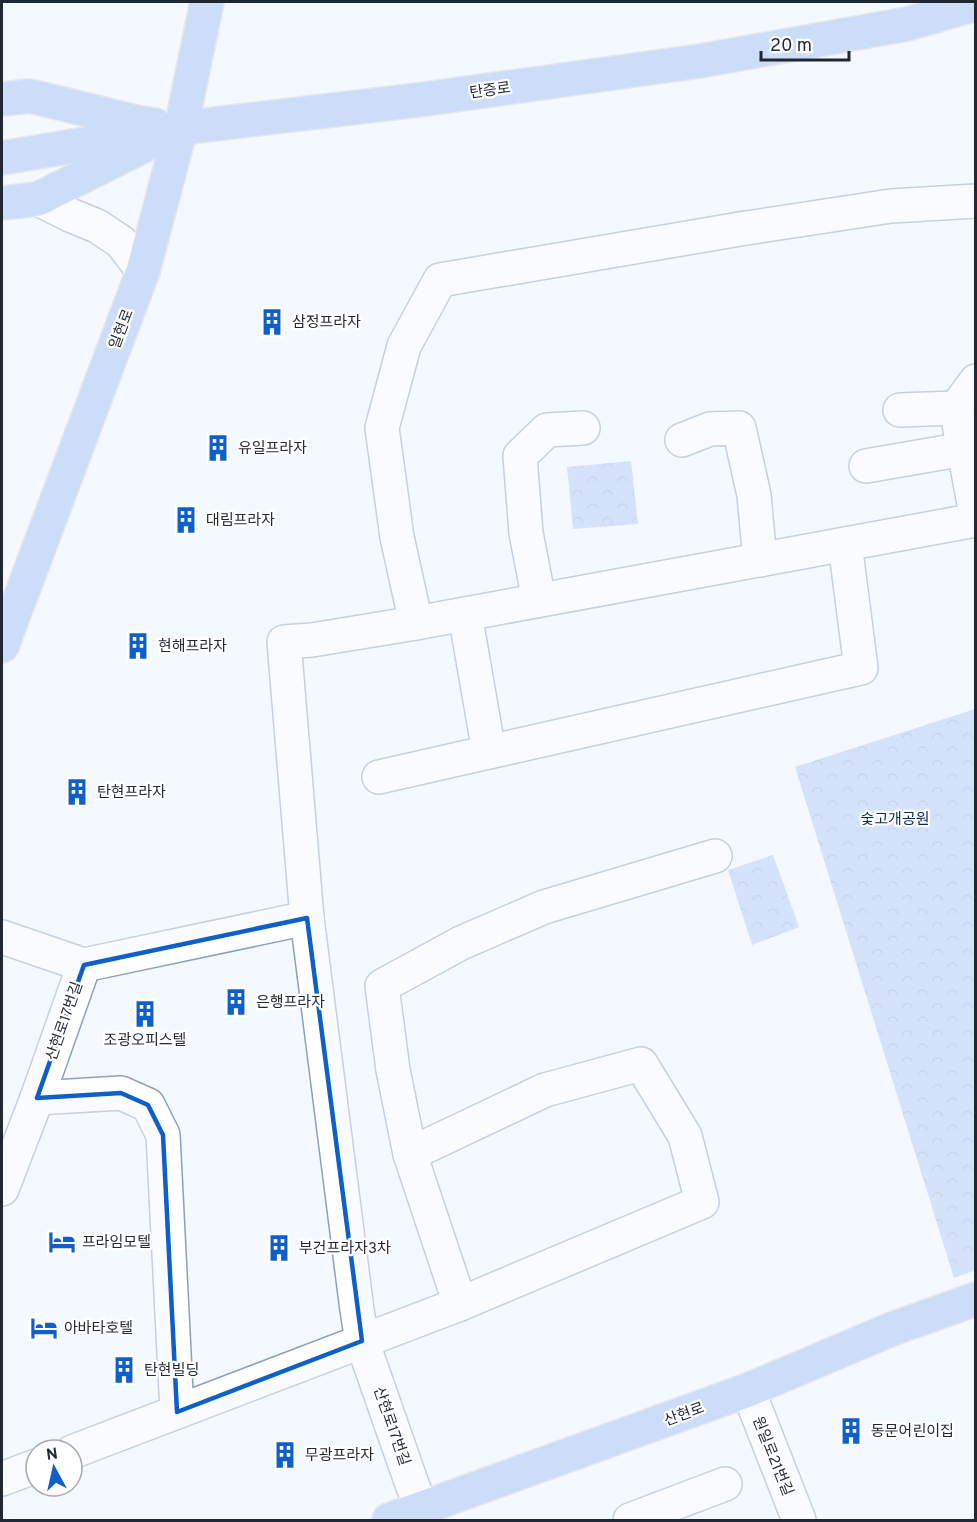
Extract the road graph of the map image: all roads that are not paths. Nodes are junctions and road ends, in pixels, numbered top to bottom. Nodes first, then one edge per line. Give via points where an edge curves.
1 (207, 2) edge
2 (975, 4) edge
3 (2, 99) edge
4 (181, 128) junction
5 (2, 158) edge
6 (38, 199) junction
7 (975, 201) edge
8 (2, 203) edge
9 (143, 271) junction
10 (975, 381) edge
11 (956, 408) junction
12 (900, 410) dead end
13 (582, 428) dead end
14 (682, 440) dead end
15 (964, 449) junction
16 (866, 466) dead end
17 (975, 514) edge
18 (975, 520) edge
19 (845, 544) junction
20 (760, 560) junction
21 (539, 600) junction
22 (465, 614) junction
23 (416, 623) junction
24 (2, 646) edge
25 (489, 752) junction
26 (378, 777) dead end
27 (715, 856) dead end
28 (307, 918) junction
29 (2, 937) edge
30 (84, 965) junction
31 (37, 1098) junction
32 (410, 1154) junction
33 (2, 1189) edge
34 (975, 1299) edge
35 (460, 1304) junction
36 (362, 1341) junction
37 (748, 1390) junction
38 (177, 1412) junction
39 (84, 1447) edge
40 (24, 1471) edge
41 (2, 1479) edge
42 (725, 1484) dead end
43 (423, 1509) junction
44 (389, 1521) edge
45 (630, 1521) edge
46 (799, 1521) edge

1 - 4 main road, 일현로
2 - 4 main road, 탄중로 via 907,24 700,61
3 - 4 main road via 30,96 136,122
4 - 5 main road, 탄중로
4 - 6 main road
4 - 9 main road, 일현로
6 - 8 main road
6 - 9 street via 97,226 121,242
7 - 23 street via 879,207 440,280 404,346 382,428 397,537
9 - 24 main road, 일현로
10 - 11 street
11 - 12 street
11 - 15 street
13 - 21 street via 547,430 520,456 526,533
14 - 20 street via 710,429 739,428 754,495
15 - 16 street
15 - 17 street
18 - 19 street
19 - 20 street
19 - 25 street via 861,668
20 - 21 street
21 - 22 street
22 - 23 street
22 - 25 street
23 - 28 street, 산현로17번길 via 284,642
25 - 26 street
27 - 32 street via 544,907 461,943 382,986
28 - 30 street, 산현로17번길
28 - 36 street, 산현로17번길
29 - 30 street
30 - 31 street, 산현로17번길
31 - 33 street, 산현로17번길
31 - 38 street via 121,1093 148,1105 163,1135
32 - 35 street
32 - 35 street via 545,1090 641,1064 685,1136 702,1202
34 - 37 main road, 산현로 via 892,1329
35 - 36 street
36 - 38 street
36 - 43 street, 산현로17번길
37 - 43 main road, 산현로
37 - 46 street, 원일로21번길
38 - 39 street
40 - 41 street
42 - 45 street
43 - 44 main road, 산현로

